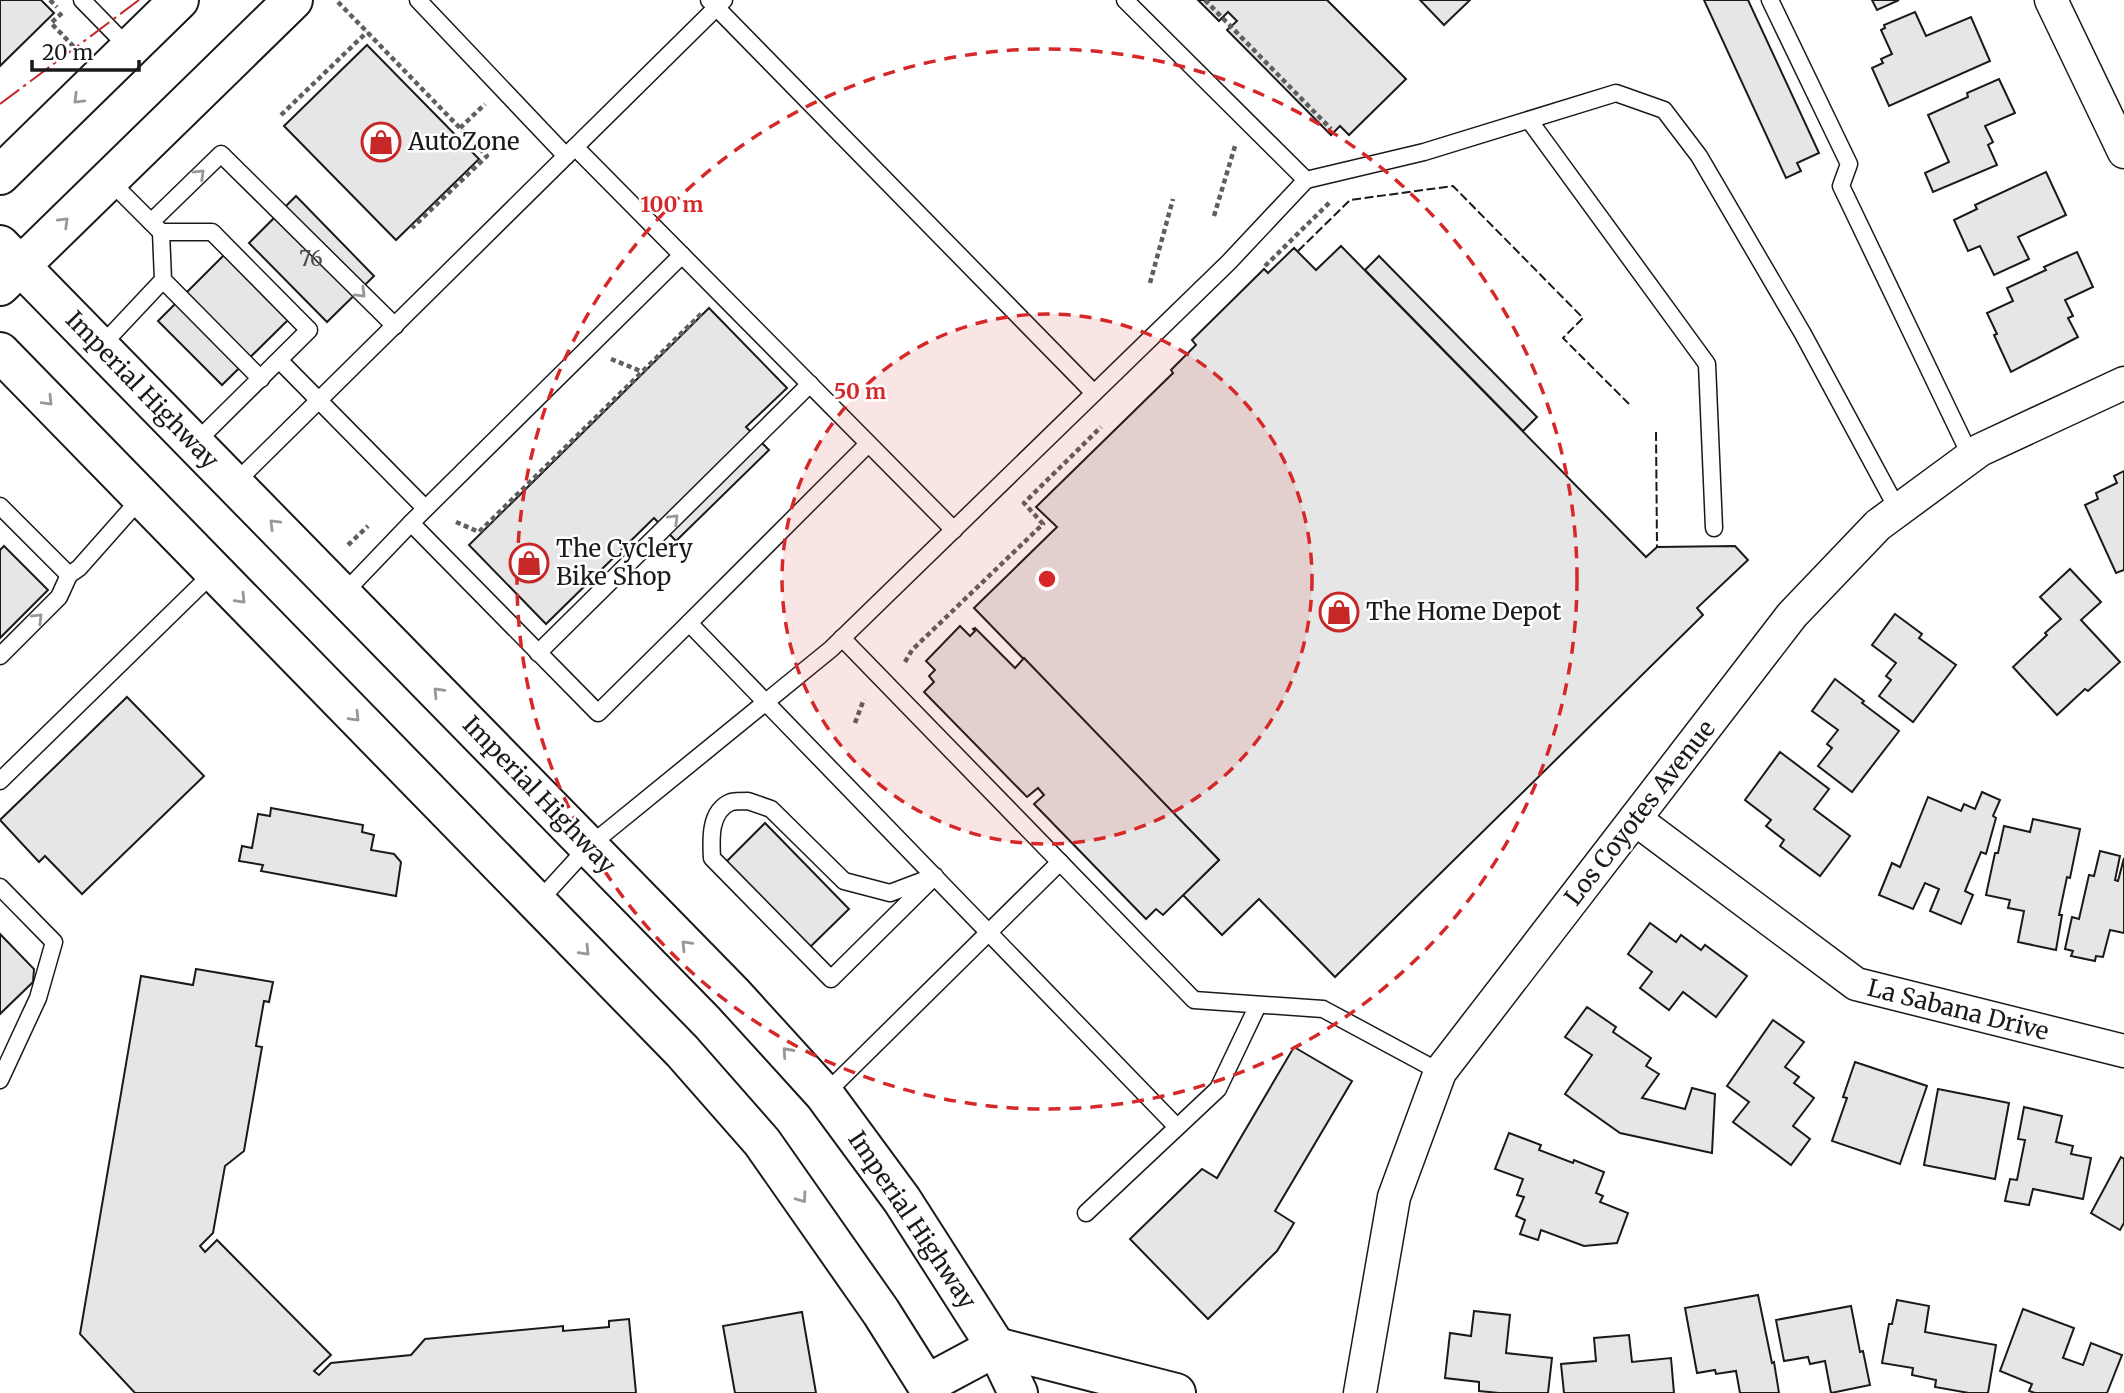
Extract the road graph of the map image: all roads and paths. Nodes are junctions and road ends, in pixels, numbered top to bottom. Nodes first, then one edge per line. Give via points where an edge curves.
1 (50, 0) edge
2 (82, 0) edge
3 (179, 0) edge
4 (293, 0) edge
5 (418, 0) edge
6 (1125, 0) edge
7 (1205, 0) edge
8 (1770, 0) edge
9 (2051, 0) edge
10 (338, 2) dead end
11 (717, 3) edge
12 (367, 32) junction
13 (130, 49) junction
14 (77, 50) dead end
15 (281, 115) dead end
16 (1244, 118) junction
17 (1529, 120) junction
18 (1331, 129) dead end
19 (571, 151) junction
20 (2124, 152) edge
21 (0, 175) edge
22 (108, 180) junction
23 (1306, 180) junction
24 (1173, 199) dead end
25 (1332, 200) dead end
26 (1214, 216) dead end
27 (156, 227) junction
28 (412, 228) dead end
29 (682, 255) junction
30 (7, 265) edge
31 (1263, 268) dead end
32 (163, 280) junction
33 (1150, 283) dead end
34 (721, 295) junction
35 (396, 326) junction
36 (100, 347) junction
37 (0, 352) edge
38 (280, 361) junction
39 (261, 379) junction
40 (2124, 383) edge
41 (810, 384) junction
42 (1094, 393) junction
43 (320, 401) junction
44 (1110, 418) dead end
45 (195, 443) junction
46 (868, 444) junction
47 (1970, 457) junction
48 (234, 484) junction
49 (142, 497) junction
50 (0, 506) edge
51 (425, 508) junction
52 (1898, 510) junction
53 (456, 522) dead end
54 (411, 523) junction
55 (1714, 528) dead end
56 (954, 530) junction
57 (214, 572) junction
58 (69, 575) junction
59 (342, 595) junction
60 (689, 622) junction
61 (842, 639) junction
62 (538, 653) junction
63 (0, 656) edge
64 (905, 662) dead end
65 (866, 694) dead end
66 (766, 701) junction
67 (855, 723) dead end
68 (0, 781) edge
69 (1635, 819) junction
70 (589, 846) junction
71 (1060, 862) junction
72 (935, 876) junction
73 (0, 887) edge
74 (537, 903) junction
75 (989, 932) junction
76 (1258, 1004) junction
77 (2124, 1051) edge
78 (1440, 1072) junction
79 (0, 1080) edge
80 (824, 1094) junction
81 (1177, 1127) junction
82 (1086, 1213) dead end
83 (996, 1347) junction
84 (930, 1389) edge
85 (1018, 1393) edge
86 (1176, 1393) edge
87 (1360, 1393) edge

1 - 14 path via 63,13 51,23
2 - 13 lane
3 - 13 main road
4 - 22 main road
5 - 19 lane
6 - 16 lane
7 - 18 path
8 - 47 lane via 1849,164 1841,186
9 - 20 street
10 - 12 path
11 - 19 lane
11 - 42 lane
12 - 15 path
12 - 28 path via 487,156
13 -> 21 main road
16 - 23 lane
16 - 26 path
17 - 23 lane via 1424,152
17 - 52 lane via 1616,93 1664,110 1699,156
17 - 55 lane via 1707,364
19 - 29 lane
19 - 35 lane
22 - 27 lane
30 -> 22 main road
23 - 42 lane
24 - 33 path
25 - 31 path
27 - 32 lane
27 -> 35 lane via 221,153
27 - 38 lane via 212,232 309,330
29 - 34 lane
29 - 51 lane
30 - 36 main road, Imperial Highway
32 - 36 lane
32 - 39 lane
34 - 41 lane
34 - 53 path via 479,532
35 - 43 lane
36 - 45 main road, Imperial Highway
37 -> 49 main road
38 - 39 lane
38 - 43 lane
39 - 45 lane
40 - 47 street, Los Coyotes Avenue
41 - 46 lane
62 -> 41 lane
42 - 56 lane
43 - 48 lane
43 - 51 lane
44 - 64 path via 1024,503 1043,524 912,650
45 - 48 main road, Imperial Highway
46 - 56 lane
46 - 60 lane
47 - 52 street, Los Coyotes Avenue
59 -> 48 main road, Imperial Highway
49 - 57 main road
49 - 58 lane
50 - 58 lane
51 - 54 lane
52 - 69 street, Los Coyotes Avenue via 1792,615
54 - 59 lane
54 - 62 lane
56 - 61 lane
57 - 68 lane
57 -> 74 main road
63 -> 58 lane via 59,597
70 -> 59 main road, Imperial Highway
60 - 62 lane via 598,713
60 - 66 lane
61 - 66 lane
61 - 71 lane
65 - 67 path
66 - 70 lane
66 - 72 lane
69 - 77 street, La Sabana Drive via 1856,984
69 - 78 street, Los Coyotes Avenue
70 - 74 lane
80 -> 70 main road, Imperial Highway
71 - 75 lane
71 - 76 lane via 1194,1000
72 - 72 lane via 831,979 712,859 711,836 717,815 730,803 748,801 771,809 844,881 890,893
72 - 75 lane
73 - 79 lane via 54,943 38,998
74 -> 84 main road via 682,1051 762,1142
75 - 80 lane
75 - 81 lane
76 - 78 lane via 1324,1009
76 - 81 lane via 1218,1089
78 - 87 street, Los Coyotes Avenue via 1394,1197
80 - 83 main road, Imperial Highway via 902,1200
81 - 82 lane
83 - 84 main road
83 - 85 main road, Imperial Highway
83 - 86 main road

